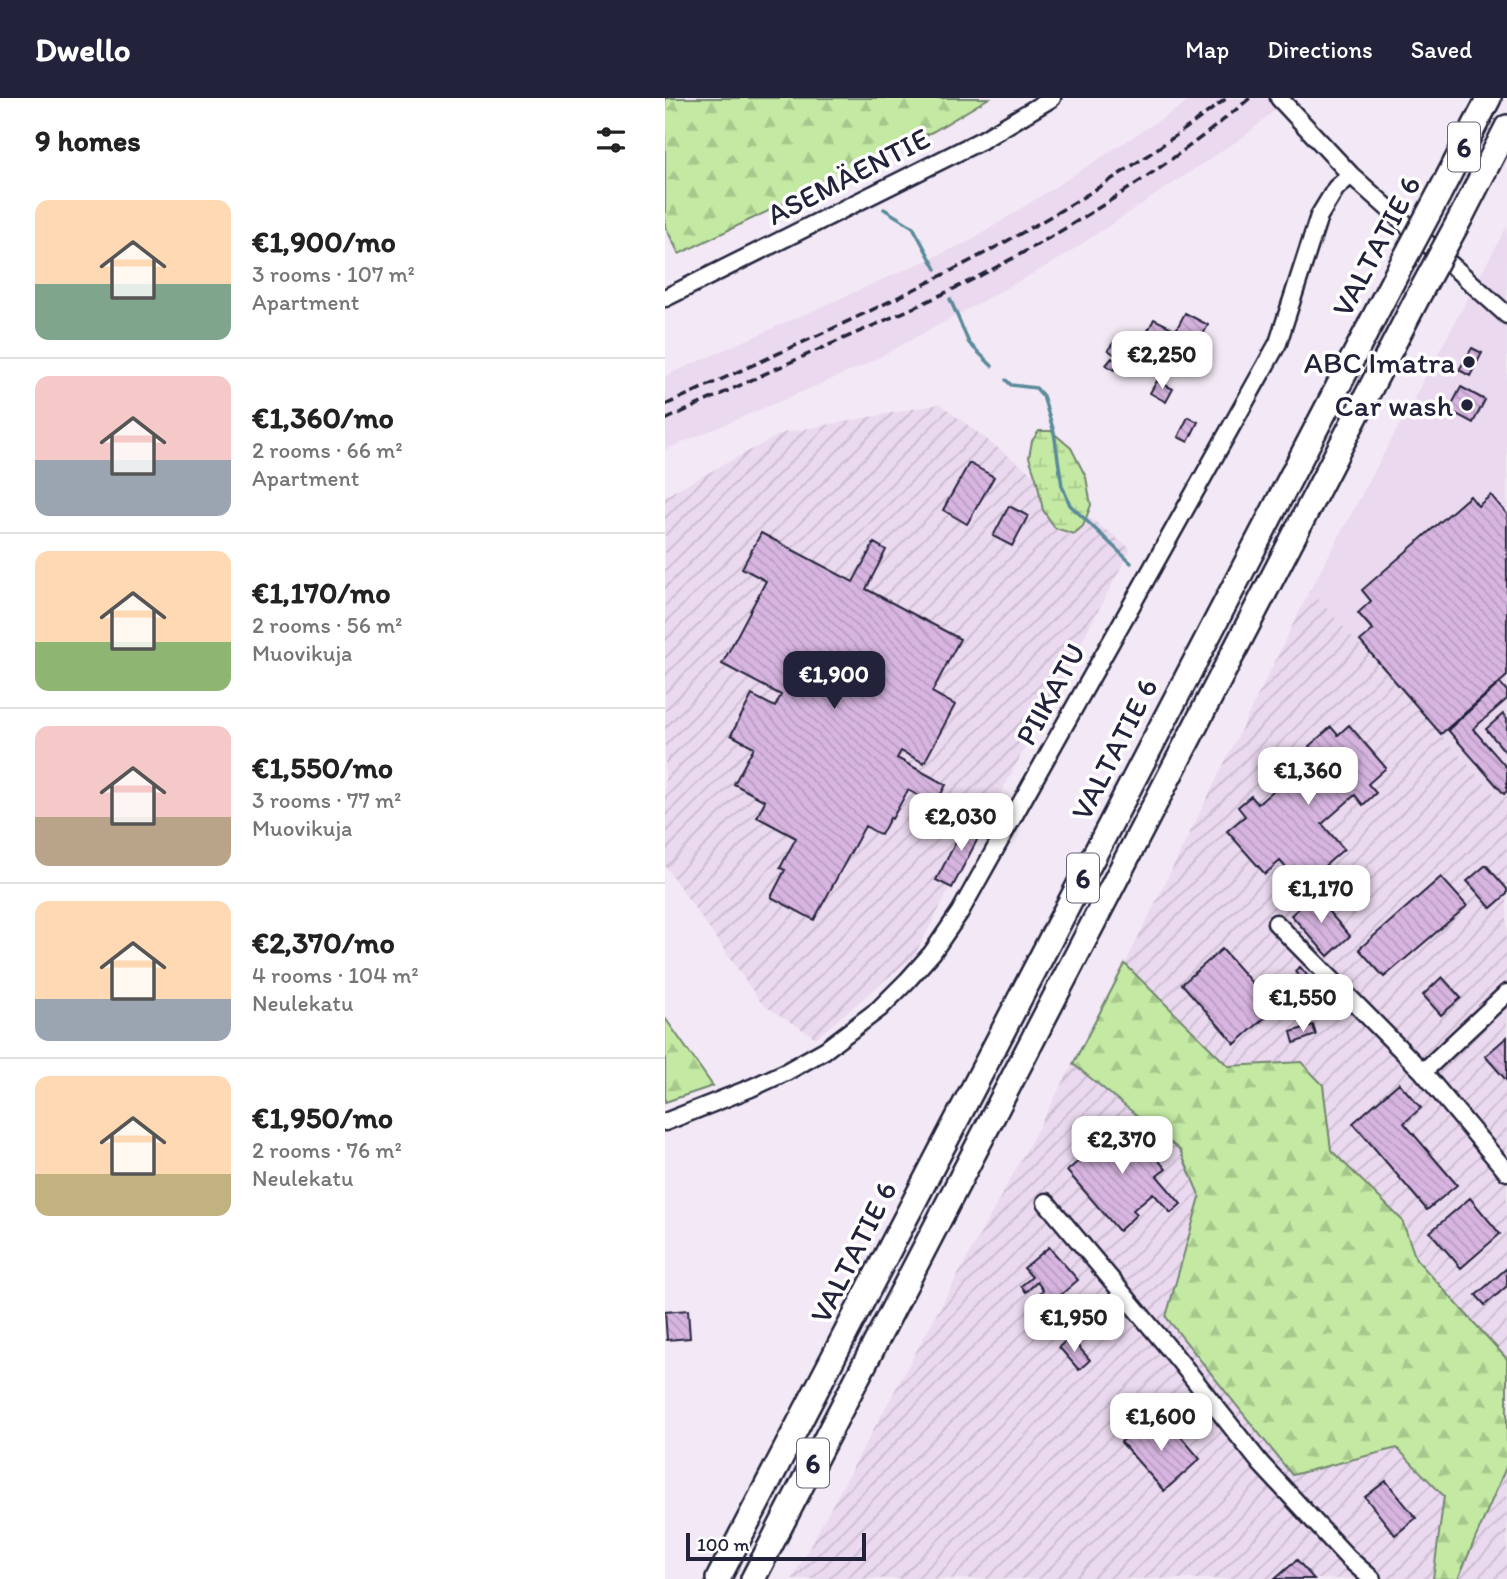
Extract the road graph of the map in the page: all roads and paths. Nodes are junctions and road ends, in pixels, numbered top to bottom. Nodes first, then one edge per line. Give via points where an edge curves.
1 (1052, 98) edge
2 (1279, 98) edge
3 (1489, 98) edge
4 (1507, 127) edge
5 (1350, 175) junction
6 (665, 298) edge
7 (1507, 315) edge
8 (1276, 923) dead end
9 (1507, 993) edge
10 (1423, 1072) junction
11 (665, 1122) edge
12 (1507, 1171) edge
13 (1046, 1202) dead end
14 (719, 1579) edge
15 (753, 1579) edge
16 (1372, 1579) edge

1 - 6 street, ASEMÄENTIE via 982,140
2 - 5 street
3 - 14 highway, VALTATIE 6 / 6, bridge
4 - 15 highway, VALTATIE 6 / 6, bridge
5 - 7 street
5 - 11 street, PIIKATU via 1319,216 1278,343 960,912 932,953 879,1009 825,1050 751,1088
8 - 10 street
9 - 10 street
10 - 12 street
13 - 16 street via 1261,1464

